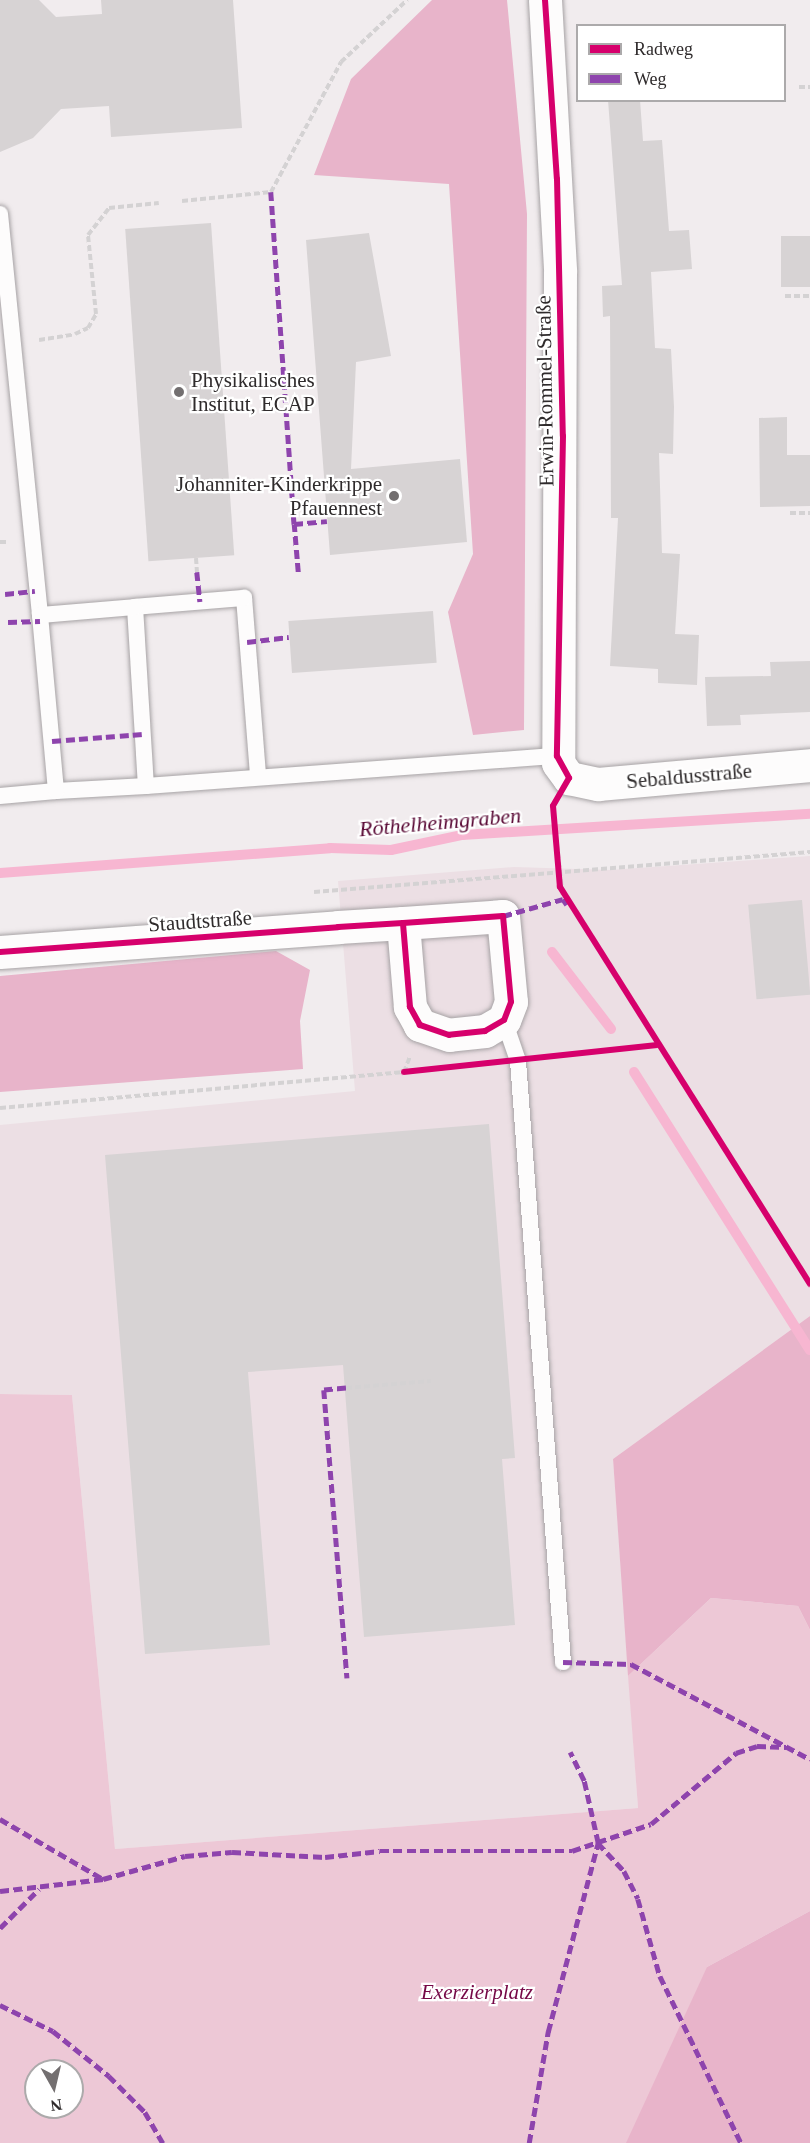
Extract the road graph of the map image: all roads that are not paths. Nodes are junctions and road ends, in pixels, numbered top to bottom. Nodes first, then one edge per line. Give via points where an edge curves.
1 (545, 0) edge
2 (0, 214) edge
3 (135, 607) junction
4 (40, 615) junction
5 (810, 765) edge
6 (563, 767) junction
7 (258, 776) junction
8 (146, 786) junction
9 (56, 791) junction
10 (0, 796) edge
11 (403, 923) junction
12 (0, 952) edge
13 (504, 1020) junction
14 (563, 1662) dead end

1 - 6 street, Erwin-Rommel-Straße via 557,178
2 - 4 lane
3 - 4 lane
3 - 7 lane via 244,598
3 - 8 lane
4 - 9 lane
5 - 6 street, Sebaldusstraße via 598,784
6 - 7 lane
7 - 8 lane
8 - 9 lane
9 - 10 lane
11 - 12 street, Staudtstraße
11 - 13 street via 410,1007 420,1025 449,1035 485,1031
11 - 13 street, Staudtstraße via 503,916 511,1002
13 - 14 lane via 518,1061

